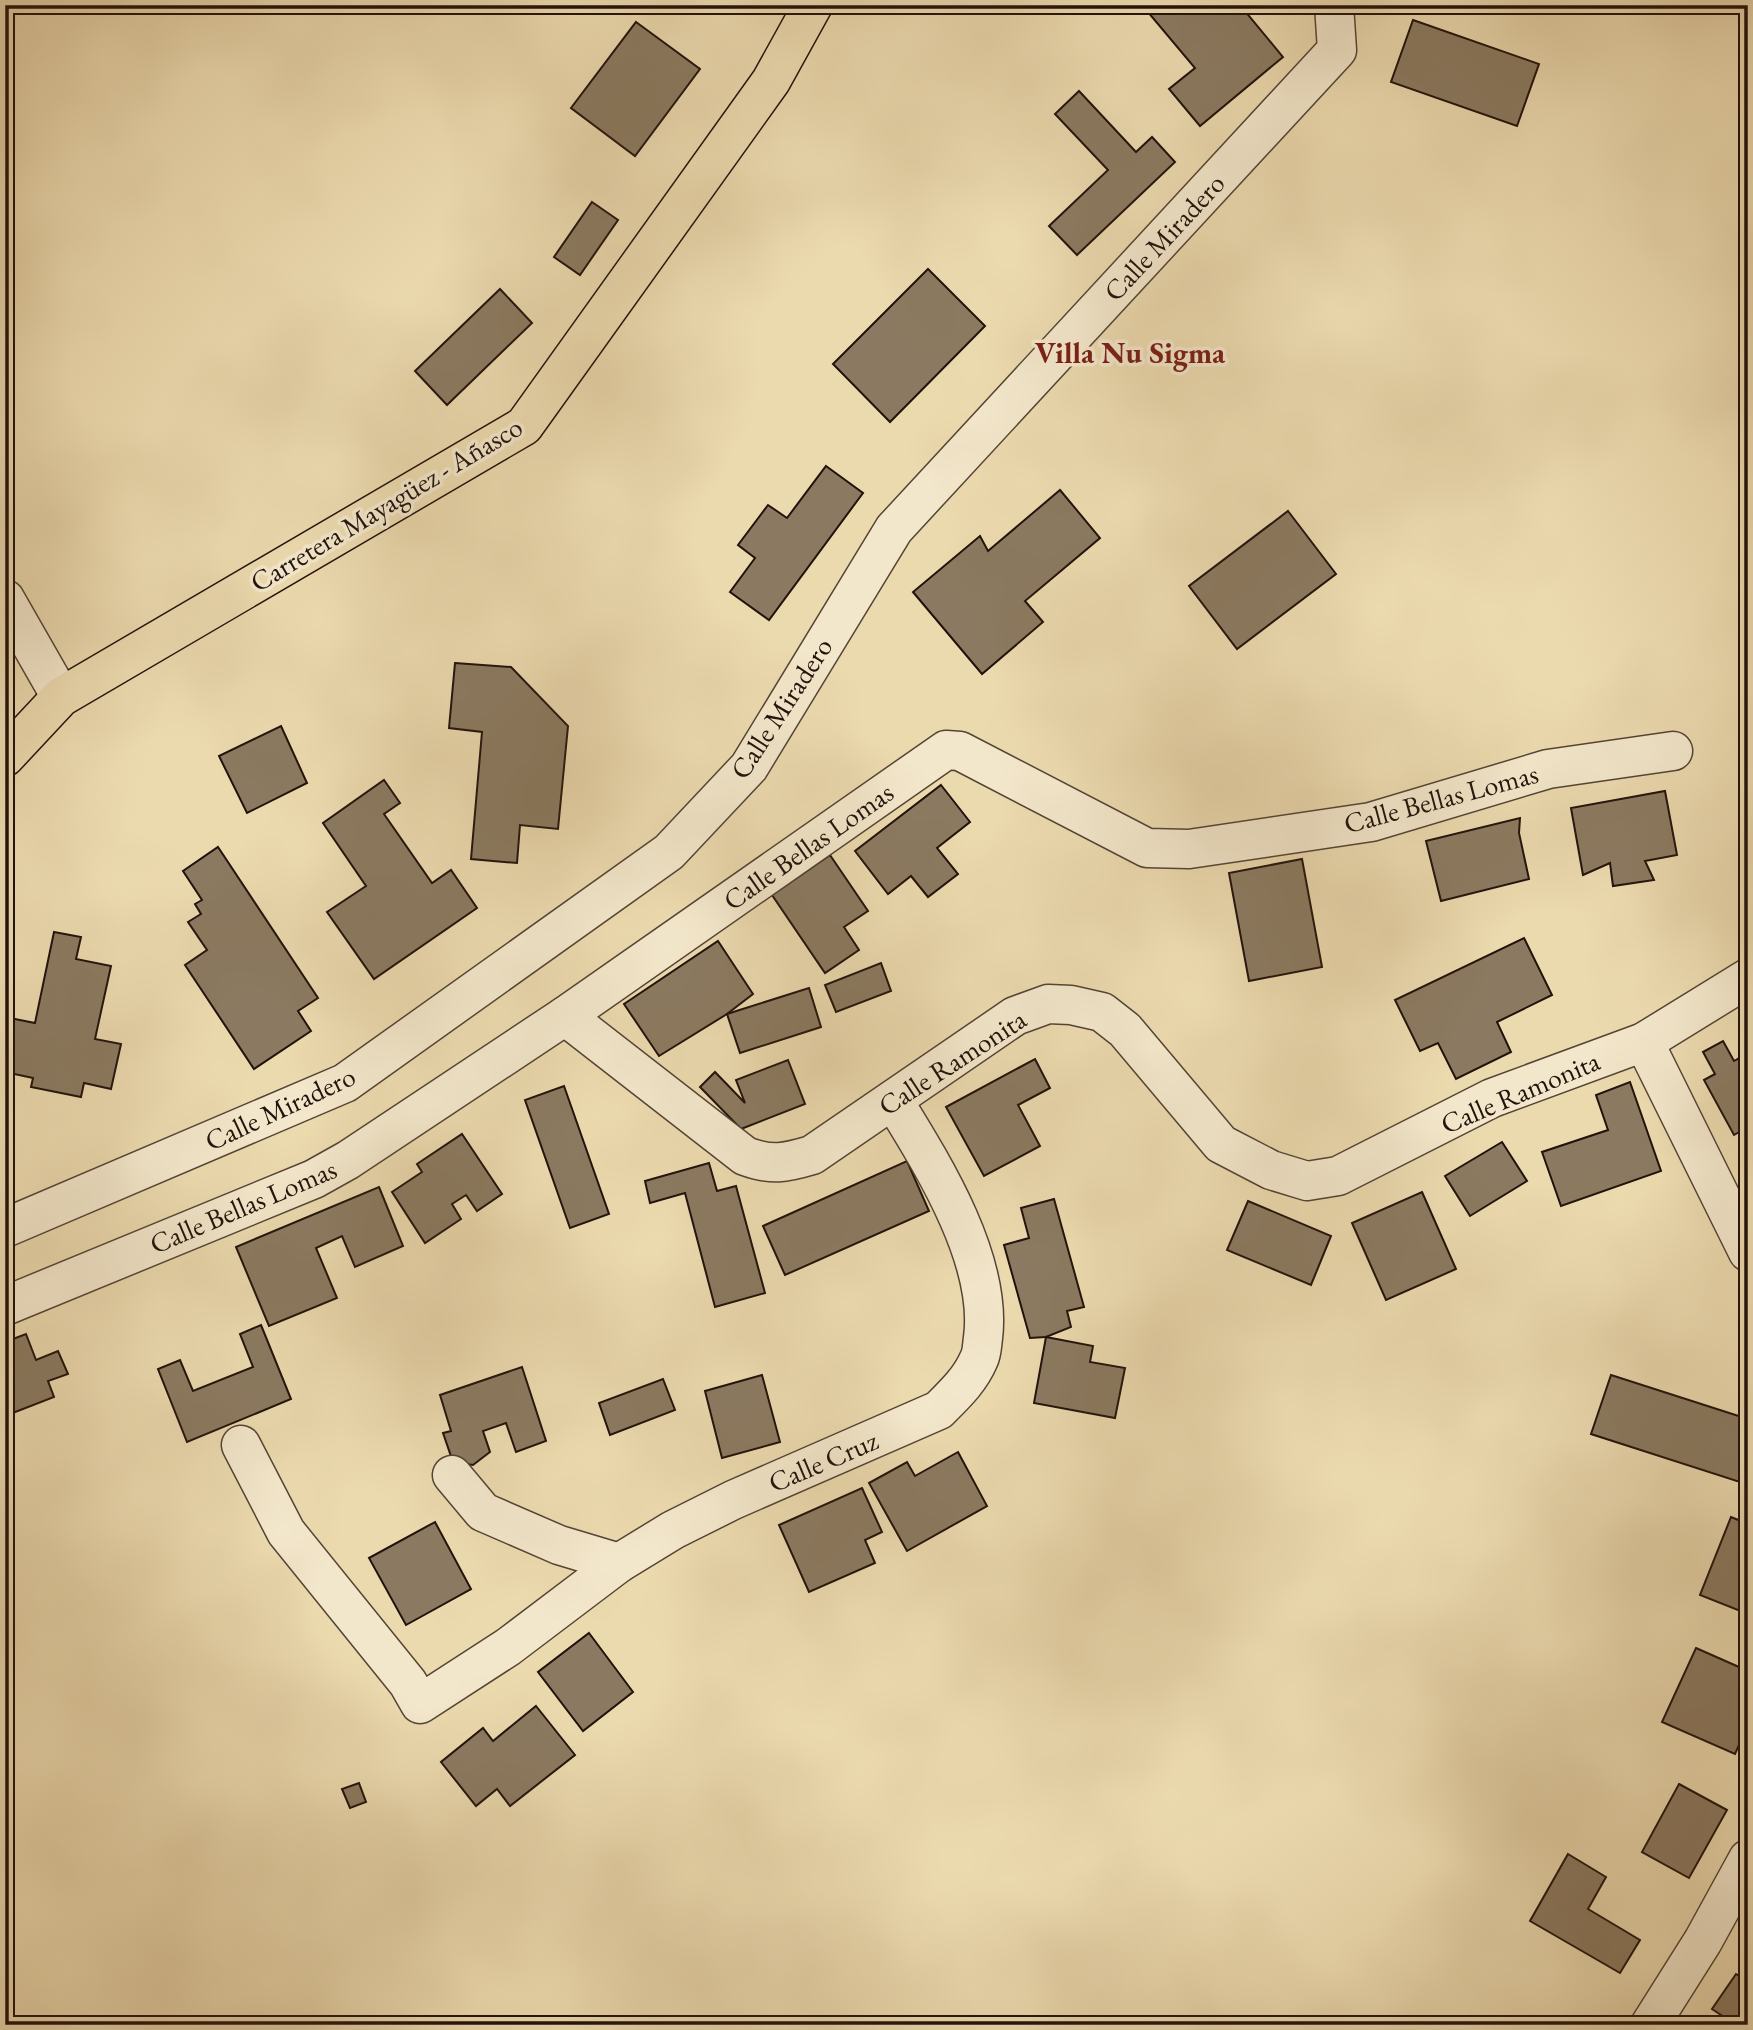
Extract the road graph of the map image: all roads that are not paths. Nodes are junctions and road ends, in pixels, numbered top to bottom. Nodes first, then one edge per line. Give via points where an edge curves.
1 (813, 5) edge
2 (1334, 5) edge
3 (5, 599) edge
4 (61, 697) junction
5 (1673, 751) dead end
6 (5, 757) edge
7 (1748, 978) edge
8 (565, 1016) junction
9 (1644, 1042) junction
10 (893, 1100) junction
11 (5, 1228) edge
12 (1748, 1252) edge
13 (5, 1306) edge
14 (241, 1445) dead end
15 (452, 1475) dead end
16 (619, 1563) junction
17 (1748, 1859) edge
18 (1650, 2025) edge

1 - 4 main road, Carretera Mayagüez - Añasco via 771,81 524,426
2 - 11 street, Calle Miradero via 1337,50 894,529 749,767 669,852 345,1083
3 - 4 street
4 - 6 main road, Carretera Mayagüez - Añasco
5 - 8 street, Calle Bellas Lomas via 1548,769 1371,822 1189,849 1147,848 960,751 946,750
7 - 9 street, Calle Ramonita
8 - 10 street, Calle Ramonita via 745,1156 761,1162 783,1164 812,1155
8 - 13 street, Calle Bellas Lomas via 314,1180
9 - 10 street, Calle Ramonita via 1492,1098 1338,1176 1307,1181 1271,1170 1221,1144 1125,1030 1102,1012 1071,1005 1048,1004 1015,1016
9 - 12 street
10 - 16 street, Calle Cruz via 930,1159 974,1261 986,1314 980,1357 965,1385 939,1410 733,1500
14 - 16 street, Calle Cruz via 286,1532 420,1704 508,1647
15 - 16 street via 483,1512 559,1545
17 - 18 street

